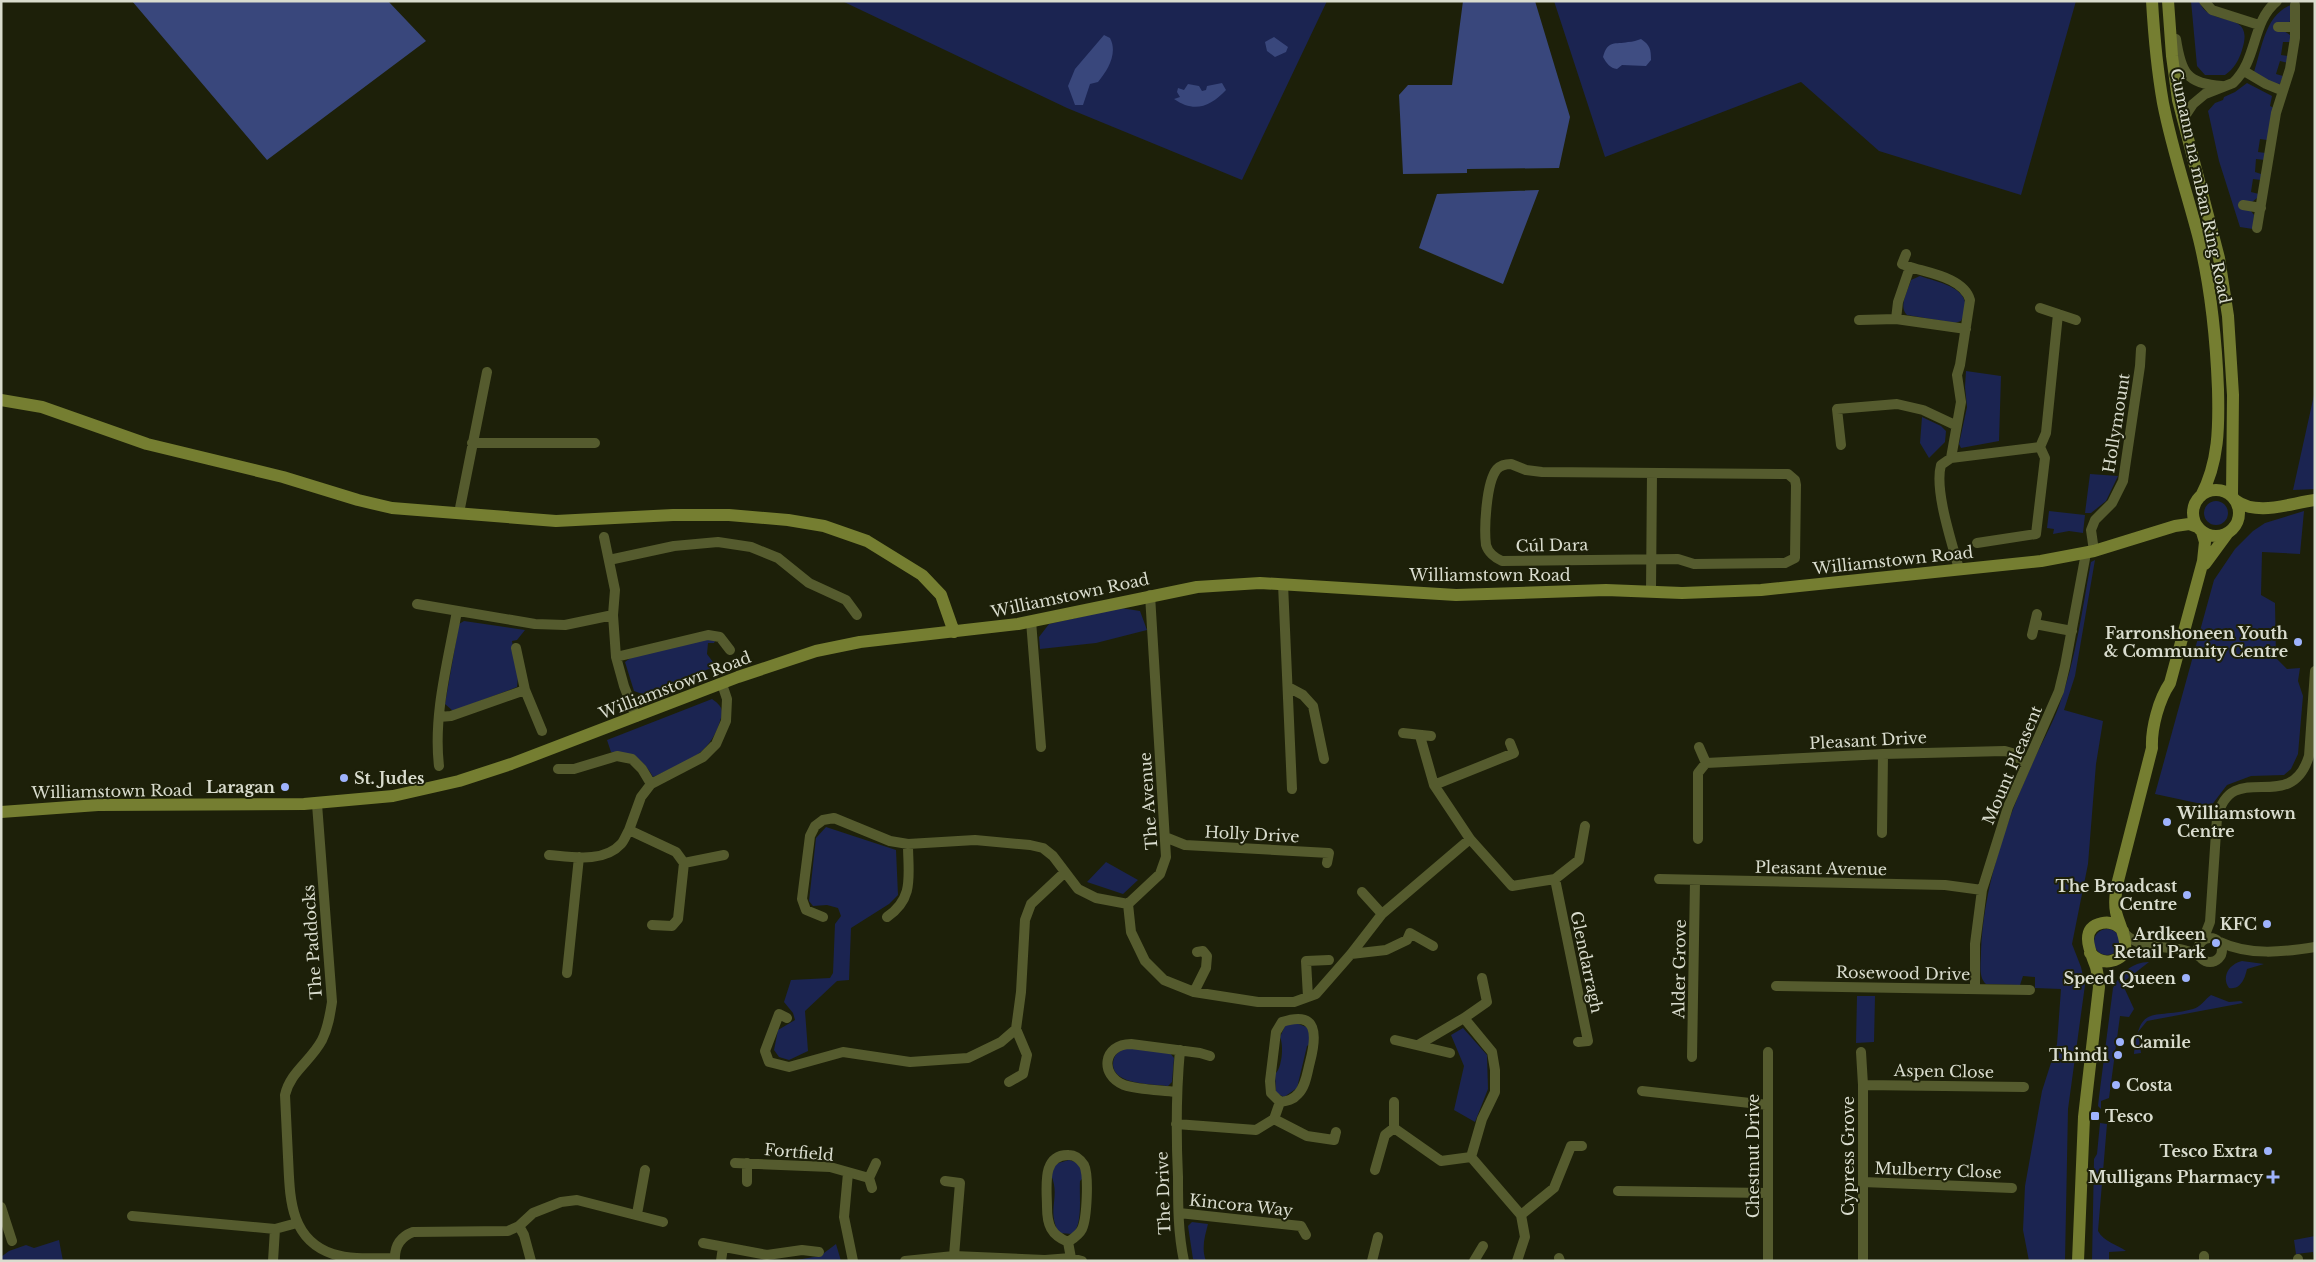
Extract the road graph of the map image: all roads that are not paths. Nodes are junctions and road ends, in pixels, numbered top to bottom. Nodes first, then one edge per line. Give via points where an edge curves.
1 (2152, 1) edge
2 (2169, 1) edge
3 (2204, 1) edge
4 (2277, 1) edge
5 (2295, 5) dead end
6 (2260, 25) junction
7 (2295, 27) junction
8 (2278, 28) dead end
9 (2244, 71) junction
10 (2224, 86) junction
11 (2283, 90) junction
12 (2183, 119) junction
13 (2243, 205) dead end
14 (2261, 208) junction
15 (2257, 228) dead end
16 (1906, 254) dead end
17 (1910, 267) junction
18 (2040, 308) dead end
19 (2058, 314) junction
20 (1896, 319) junction
21 (1859, 320) dead end
22 (2076, 320) dead end
23 (1966, 329) junction
24 (2141, 349) dead end
25 (487, 372) dead end
26 (1, 400) edge
27 (1955, 425) junction
28 (472, 443) junction
29 (595, 443) dead end
30 (1842, 445) dead end
31 (2040, 447) junction
32 (1951, 458) junction
33 (1652, 473) junction
34 (2233, 498) junction
35 (2198, 500) junction
36 (2315, 500) edge
37 (2274, 507) junction
38 (459, 513) junction
39 (2166, 529) junction
40 (2200, 529) junction
41 (2230, 532) junction
42 (604, 537) dead end
43 (1977, 543) dead end
44 (2090, 552) junction
45 (1651, 559) junction
46 (609, 560) junction
47 (1959, 570) junction
48 (2198, 578) junction
49 (1283, 584) junction
50 (1651, 591) junction
51 (1150, 595) junction
52 (417, 604) dead end
53 (457, 611) junction
54 (613, 615) junction
55 (857, 615) dead end
56 (1031, 622) junction
57 (2035, 624) dead end
58 (2072, 631) junction
59 (954, 632) junction
60 (516, 648) dead end
61 (730, 650) dead end
62 (616, 657) junction
63 (2315, 671) edge
64 (722, 684) junction
65 (1288, 687) junction
66 (525, 690) junction
67 (439, 717) junction
68 (636, 717) junction
69 (542, 731) dead end
70 (1403, 733) dead end
71 (1510, 742) dead end
72 (1041, 747) dead end
73 (1699, 747) dead end
74 (1883, 754) junction
75 (1324, 759) dead end
76 (1706, 763) junction
77 (2026, 764) junction
78 (439, 766) dead end
79 (558, 769) dead end
80 (651, 784) junction
81 (1434, 785) junction
82 (1292, 790) dead end
83 (317, 804) junction
84 (1, 812) edge
85 (1585, 826) dead end
86 (629, 830) junction
87 (1882, 833) dead end
88 (1165, 837) junction
89 (1470, 839) junction
90 (1698, 839) dead end
91 (908, 844) junction
92 (549, 855) dead end
93 (724, 855) dead end
94 (579, 857) junction
95 (684, 863) junction
96 (1327, 863) dead end
97 (1064, 873) junction
98 (1554, 879) junction
99 (1659, 880) dead end
100 (1695, 881) junction
101 (1982, 890) junction
102 (1362, 892) dead end
103 (2115, 899) junction
104 (1128, 904) junction
105 (1382, 914) junction
106 (823, 917) dead end
107 (886, 917) dead end
108 (2210, 922) junction
109 (652, 925) dead end
110 (2094, 927) junction
111 (2124, 932) junction
112 (2202, 941) junction
113 (2219, 941) junction
114 (1433, 946) dead end
115 (2149, 947) junction
116 (2315, 947) edge
117 (2183, 949) junction
118 (2238, 949) junction
119 (1197, 952) dead end
120 (2090, 953) junction
121 (1351, 954) junction
122 (2121, 955) junction
123 (2222, 956) junction
124 (2200, 957) junction
125 (1329, 960) dead end
126 (567, 973) dead end
127 (1482, 978) dead end
128 (1776, 986) dead end
129 (2099, 987) junction
130 (1975, 989) junction
131 (2030, 990) dead end
132 (1194, 992) junction
133 (1308, 997) junction
134 (787, 1018) dead end
135 (1464, 1018) junction
136 (1016, 1029) junction
137 (1395, 1040) dead end
138 (1578, 1042) dead end
139 (1418, 1045) junction
140 (1180, 1050) junction
141 (1768, 1052) dead end
142 (1861, 1052) dead end
143 (1450, 1053) dead end
144 (1210, 1056) dead end
145 (1692, 1057) dead end
146 (1009, 1082) dead end
147 (1863, 1084) junction
148 (2024, 1087) dead end
149 (1642, 1091) dead end
150 (1176, 1092) junction
151 (1280, 1102) junction
152 (1394, 1102) dead end
153 (1768, 1105) junction
154 (1274, 1120) junction
155 (1176, 1124) junction
156 (1394, 1128) junction
157 (1336, 1132) dead end
158 (1582, 1146) dead end
159 (1471, 1157) junction
160 (735, 1163) dead end
161 (747, 1163) junction
162 (876, 1163) dead end
163 (645, 1170) dead end
164 (1375, 1170) dead end
165 (848, 1173) junction
166 (945, 1181) dead end
167 (747, 1182) dead end
168 (1862, 1182) junction
169 (2012, 1188) dead end
170 (1618, 1191) dead end
171 (1768, 1193) junction
172 (1, 1207) edge
173 (1179, 1213) junction
174 (637, 1214) junction
175 (1521, 1215) junction
176 (132, 1216) dead end
177 (1309, 1218) dead end
178 (663, 1222) dead end
179 (297, 1223) junction
180 (519, 1226) junction
181 (275, 1229) junction
182 (1378, 1237) dead end
183 (12, 1242) dead end
184 (1068, 1242) junction
185 (703, 1243) dead end
186 (1483, 1246) dead end
187 (723, 1247) junction
188 (819, 1252) dead end
189 (954, 1256) junction
190 (1070, 1258) junction
191 (394, 1259) edge
192 (273, 1261) edge
193 (531, 1261) edge
194 (721, 1261) edge
195 (853, 1261) edge
196 (905, 1261) edge
197 (1045, 1261) edge
198 (1082, 1261) edge
199 (1184, 1261) edge
200 (1372, 1261) edge
201 (1474, 1261) edge
202 (1517, 1261) edge
203 (1768, 1261) edge
204 (1863, 1261) edge
205 (2078, 1261) edge

1 - 35 street, Cumann na mBan Ring Road via 2163,103 2199,240 2213,318 2218,403 2216,444 2212,471
2 - 10 street via 2184,72 2195,81
2 - 12 street, Cumann na mBan Ring Road via 2172,56
3 - 6 street via 2212,10
4 - 6 street via 2264,15
5 - 7 street
6 - 9 street
7 - 8 street
7 - 11 street via 2290,69
9 - 10 street via 2233,83
9 - 11 street
10 - 12 street via 2199,98
11 - 14 street via 2276,113
12 - 34 street, Cumann na mBan Ring Road via 2219,258 2231,345
13 - 14 street
14 - 15 street
16 - 17 street via 1902,264
17 - 20 street
17 - 23 street via 1965,288 1970,300
18 - 19 street
19 - 22 street
19 - 31 street via 2046,433
20 - 21 street
20 - 23 street
23 - 27 street via 1958,375 1961,402
24 - 44 street, Hollymount via 2123,481 2112,503 2095,520
25 - 28 street
26 - 38 street via 47,409 147,444 283,477 368,503 405,510
27 - 30 street via 1923,410 1897,404 1837,409
27 - 32 street
28 - 29 street
28 - 38 street
31 - 32 street
31 - 43 street via 2045,458 2036,534
32 - 47 street via 1941,464 1939,472 1941,496
33 - 45 street
33 - 45 street, Cúl Dara via 1779,473 1792,476 1796,485 1796,553 1792,561 1785,563 1694,564 1678,559
33 - 45 street, Cúl Dara via 1542,472 1503,465 1493,476 1487,496 1486,546 1502,561
34 - 35 street via 2216,490
34 - 37 street via 2249,507
34 - 41 street via 2239,512 2236,525
35 - 39 street, Williamstown Road via 2181,519
35 - 40 street via 2193,513
36 - 37 street
37 - 41 street via 2252,515
38 - 59 street via 556,521 673,514 729,515 824,526 877,546 922,575 941,595
39 - 40 street, Williamstown Road via 2183,524
39 - 44 street, Williamstown Road
40 - 41 street via 2214,536
40 - 48 street via 2205,546
41 - 48 street via 2210,556
42 - 46 street
44 - 47 street, Williamstown Road
44 - 58 street, Mount Pleasent
45 - 50 street
46 - 54 street via 615,590
46 - 55 street via 674,546 718,542 751,547 778,558 809,583 846,600
47 - 50 street, Williamstown Road via 1761,590
48 - 103 street via 2170,683 2164,691
49 - 50 street, Williamstown Road via 1456,595
49 - 51 street, Williamstown Road via 1219,584
49 - 65 street
51 - 56 street, Williamstown Road
51 - 88 street, The Avenue
52 - 53 street
53 - 54 street via 535,624 565,624
53 - 67 street
54 - 62 street
56 - 59 street, Williamstown Road
56 - 72 street
57 - 58 street
58 - 77 street, Mount Pleasent via 2059,691
59 - 64 street, Williamstown Road via 833,646
60 - 66 street
61 - 62 street via 720,637 708,635
62 - 68 street
63 - 108 street via 2309,756 2302,774 2284,786 2236,789 2220,807
64 - 68 street, Williamstown Road
64 - 80 street via 727,700 726,721 716,744 703,757
65 - 75 street via 1303,695 1313,706
65 - 82 street
66 - 67 street via 451,716
66 - 69 street
67 - 78 street via 436,743
68 - 83 street, Williamstown Road via 459,781 393,796
70 - 81 street via 1425,736 1425,750
71 - 81 street via 1514,753
73 - 76 street
74 - 76 street, Pleasant Drive
74 - 77 street, Pleasant Drive via 2004,751
74 - 87 street
76 - 90 street via 1698,773
77 - 101 street, Mount Pleasent via 2000,830
79 - 80 street via 574,770 617,756 632,759
80 - 86 street via 641,798
81 - 89 street
83 - 84 street, Williamstown Road via 98,804
83 - 179 street, The Paddocks via 332,1002 322,1040 293,1074 285,1095 290,1203
85 - 98 street via 1579,860
86 - 94 street via 621,844 609,853
86 - 95 street via 676,852
88 - 96 street, Holly Drive via 1185,845 1330,853
88 - 104 street, The Avenue via 1166,858 1160,874
89 - 98 street via 1512,886
89 - 105 street
91 - 97 street via 975,840 1030,845 1043,848 1053,856
91 - 106 street via 890,841 834,818 815,826 810,836 802,899 806,910
91 - 107 street via 907,896 898,910
92 - 94 street
93 - 95 street
94 - 126 street
95 - 109 street via 678,919 672,926
97 - 104 street via 1078,888 1096,898
97 - 136 street via 1031,904 1025,920
98 - 138 street, Glendarragh via 1588,1040
99 - 100 street, Pleasant Avenue
100 - 101 street, Pleasant Avenue via 1946,885
100 - 145 street, Alder Grove
101 - 130 street, Mount Pleasent
102 - 105 street
103 - 110 street via 2105,917
103 - 111 street
104 - 132 street via 1131,932 1144,961 1164,980
105 - 121 street
108 - 112 street
108 - 113 street
110 - 111 street via 2109,923
110 - 120 street via 2087,944
111 - 115 street
111 - 122 street via 2126,943
112 - 113 street via 2210,938
112 - 117 street
112 - 124 street via 2198,951
113 - 118 street
113 - 123 street
114 - 121 street via 1410,933 1407,940 1386,950
115 - 117 street
115 - 122 street
116 - 118 street via 2277,952
117 - 124 street
118 - 123 street
119 - 132 street via 1203,951 1207,956 1206,968
120 - 122 street via 2104,962
120 - 129 street
121 - 133 street via 1316,994
122 - 129 street via 2109,968
123 - 124 street via 2210,962
125 - 133 street via 1306,961
127 - 135 street via 1487,1002
128 - 130 street, Rosewood Drive
129 - 205 street via 2084,1117
130 - 131 street, Rosewood Drive
132 - 133 street via 1258,1002 1294,1002
134 - 136 street via 779,1014 765,1051 769,1062 789,1067 843,1052 910,1062 968,1058 1001,1042
135 - 139 street
135 - 159 street via 1492,1052 1495,1070 1495,1092 1482,1119
136 - 146 street via 1027,1054 1024,1074
137 - 139 street
139 - 143 street
140 - 144 street
140 - 150 street, The Drive
140 - 150 street via 1122,1044 1114,1048 1108,1059 1111,1075 1126,1085
141 - 153 street, Chestnut Drive
142 - 147 street, Cypress Grove
147 - 148 street, Aspen Close
147 - 168 street, Cypress Grove
149 - 153 street
150 - 155 street, The Drive
151 - 151 street via 1271,1093 1270,1081 1276,1032 1282,1022 1303,1019 1311,1024 1316,1041 1304,1086 1291,1100
151 - 154 street
152 - 156 street
153 - 171 street, Chestnut Drive
154 - 155 street via 1256,1130
154 - 157 street via 1307,1136 1334,1140
155 - 173 street, The Drive
156 - 159 street via 1441,1161
156 - 164 street via 1385,1135
158 - 175 street via 1571,1146 1554,1188
159 - 175 street
160 - 161 street, Fortfield
161 - 165 street, Fortfield via 830,1167
161 - 167 street, Fortfield
162 - 165 street, Fortfield via 871,1183
163 - 174 street
165 - 195 street, Fortfield via 844,1217
166 - 189 street via 960,1183
168 - 169 street, Mulberry Close
168 - 204 street, Cypress Grove
170 - 171 street
171 - 203 street, Chestnut Drive
172 - 183 street
173 - 177 street, Kincora Way via 1303,1231
173 - 199 street, The Drive via 1179,1238
174 - 178 street, The Paddocks
174 - 180 street, The Paddocks via 578,1200 562,1202 533,1213
175 - 202 street via 1525,1237
176 - 181 street
179 - 181 street
179 - 191 street, The Paddocks via 310,1240 331,1254 349,1258
180 - 191 street, The Paddocks via 494,1232 413,1232 404,1235 398,1243
180 - 193 street
181 - 192 street
182 - 200 street
184 - 184 street via 1051,1231 1047,1219 1047,1173 1056,1158 1074,1155 1080,1159 1087,1174 1082,1230
184 - 190 street
185 - 187 street
186 - 201 street
187 - 188 street via 767,1255 802,1250
187 - 194 street
189 - 196 street
189 - 197 street
190 - 197 street
190 - 198 street

